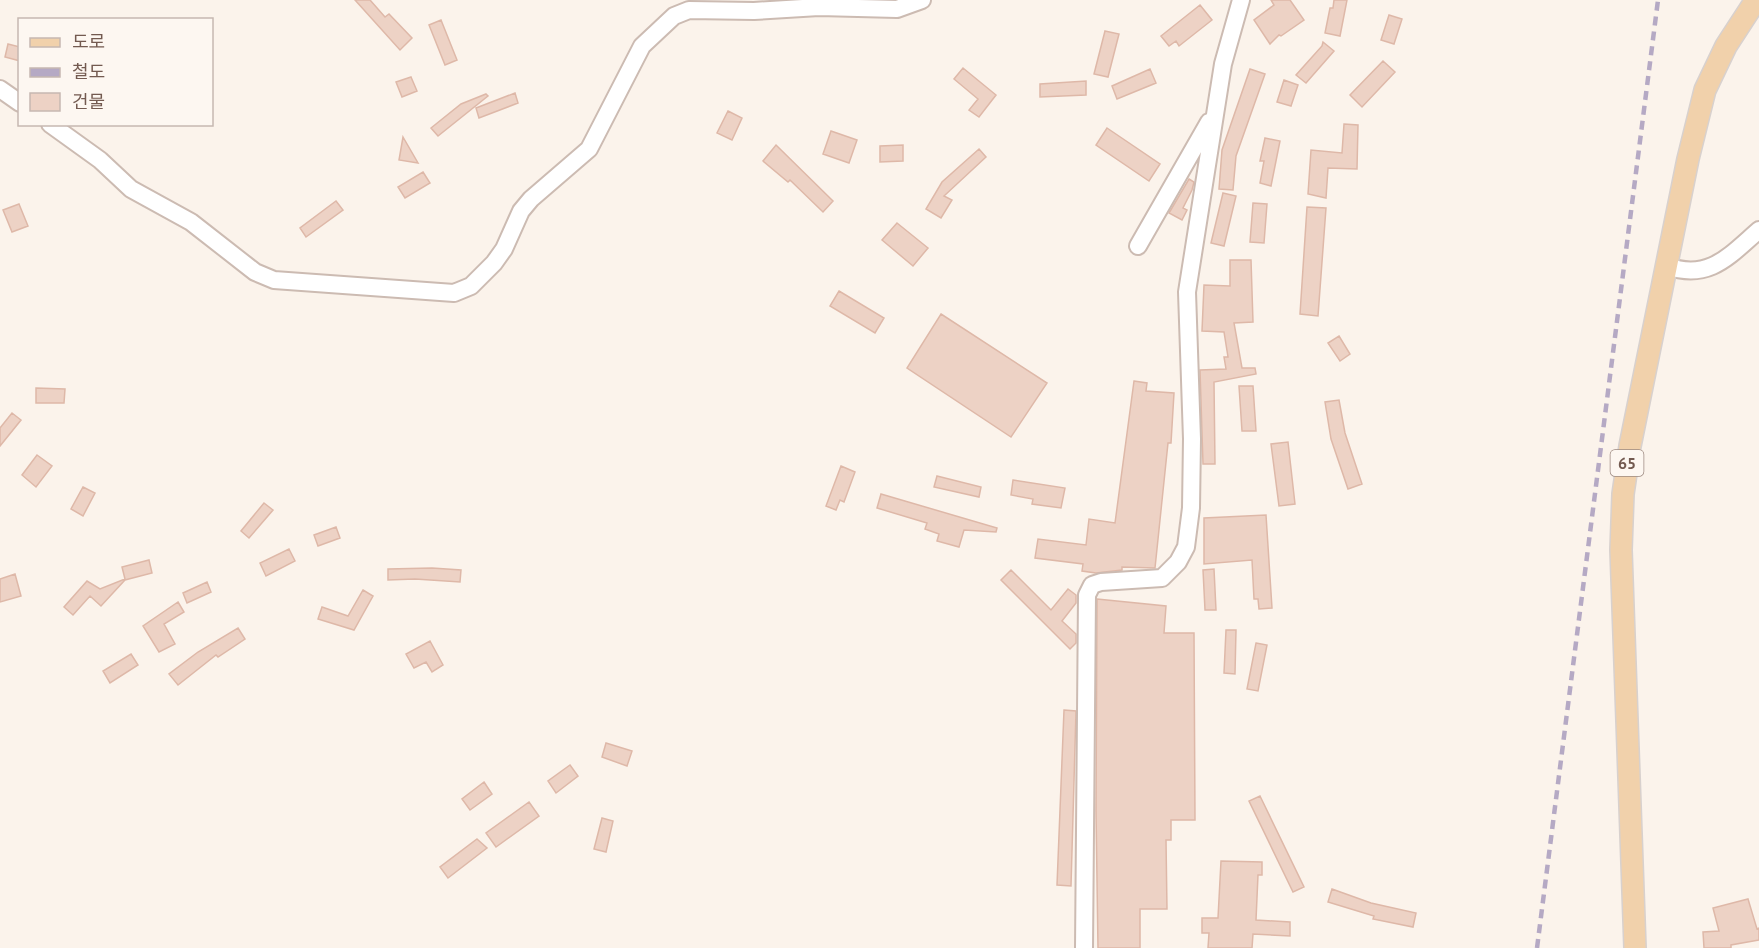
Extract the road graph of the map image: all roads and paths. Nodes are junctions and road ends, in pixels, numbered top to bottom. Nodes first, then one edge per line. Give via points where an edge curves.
1 (922, 0) edge
2 (1241, 0) edge
3 (1756, 0) edge
4 (0, 89) edge
5 (18, 102) edge
6 (1214, 114) junction
7 (53, 126) edge
8 (1759, 230) edge
9 (1138, 246) dead end
10 (1667, 266) junction
11 (1084, 948) edge
12 (1635, 948) edge

1 - 7 street via 897,9 874,11 819,7 689,10 674,16 642,46 589,149 521,211 494,263 471,286 454,293 274,280 255,272 191,222 131,189 100,160
2 - 6 street
3 - 10 main road, 65 via 1726,46 1705,90
4 - 5 street
6 - 9 street
6 - 11 street via 1187,292 1192,439 1186,547 1162,578 1101,582 1092,585 1087,596
8 - 10 street via 1710,268 1683,272
10 - 12 main road, 65 via 1623,494

